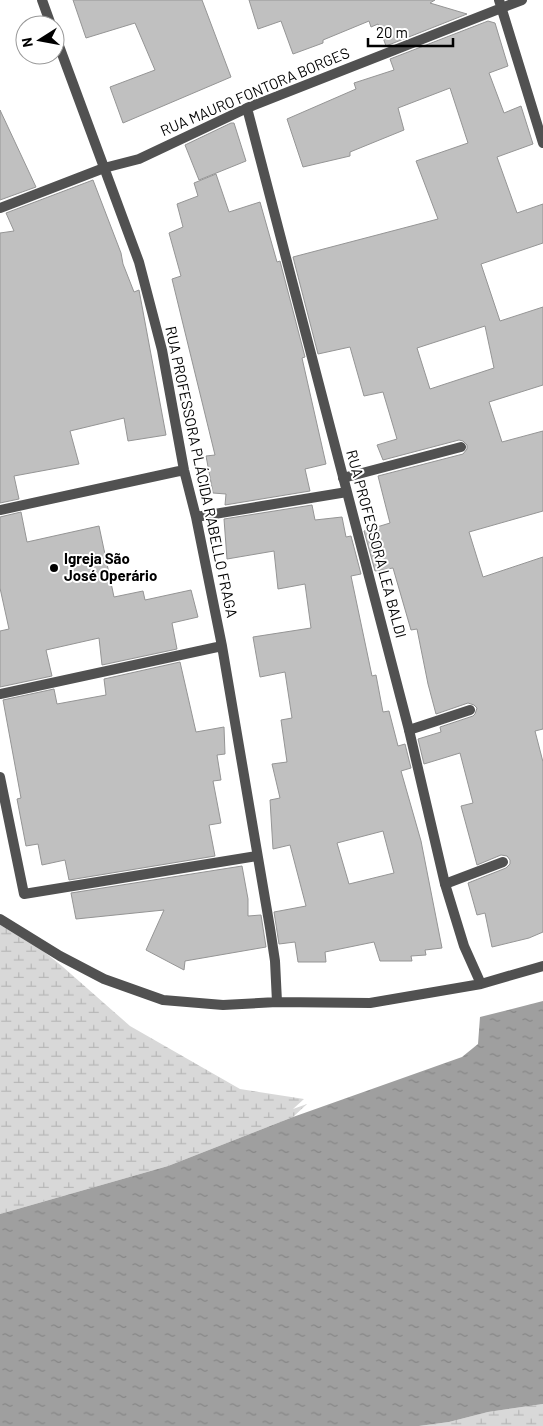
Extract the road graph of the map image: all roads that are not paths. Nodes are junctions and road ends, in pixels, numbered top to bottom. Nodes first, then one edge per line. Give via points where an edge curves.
1 (42, 0) edge
2 (522, 0) edge
3 (501, 4) edge
4 (47, 15) edge
5 (65, 62) edge
6 (247, 108) junction
7 (543, 144) edge
8 (104, 168) junction
9 (0, 208) edge
10 (461, 446) dead end
11 (184, 470) junction
12 (343, 478) junction
13 (347, 492) junction
14 (0, 510) edge
15 (196, 517) junction
16 (222, 646) junction
17 (0, 694) edge
18 (470, 710) dead end
19 (409, 730) junction
20 (0, 777) edge
21 (257, 856) junction
22 (503, 862) dead end
23 (445, 884) junction
24 (0, 919) edge
25 (543, 966) edge
26 (482, 984) junction
27 (277, 1002) junction

1 - 4 street
2 - 3 street, RUA MAURO FONTORA BORGES
3 - 6 street, RUA MAURO FONTORA BORGES
3 - 7 street
5 - 8 street, RUA PROFESSORA PLÁCIDA RABELLO FRAGA
6 - 8 street, RUA MAURO FONTORA BORGES via 139,159
6 - 12 street, RUA PROFESSORA LEA BALDI
8 - 9 street, RUA MAURO FONTORA BORGES
8 - 11 street, RUA PROFESSORA PLÁCIDA RABELLO FRAGA via 139,262 162,350
10 - 12 street
11 - 14 street
11 - 15 street, RUA PROFESSORA PLÁCIDA RABELLO FRAGA
12 - 13 street, RUA PROFESSORA LEA BALDI
13 - 15 street
13 - 19 street, RUA PROFESSORA LEA BALDI
15 - 16 street, RUA PROFESSORA PLÁCIDA RABELLO FRAGA
16 - 17 street
16 - 21 street, RUA PROFESSORA PLÁCIDA RABELLO FRAGA
18 - 19 street
19 - 23 street, RUA PROFESSORA LEA BALDI
20 - 21 street via 24,894
21 - 27 street, RUA PROFESSORA PLÁCIDA RABELLO FRAGA via 275,961
22 - 23 street
23 - 26 street, RUA PROFESSORA LEA BALDI via 464,946
24 - 27 street via 104,979 163,1000 223,1005
25 - 26 street
26 - 27 street via 370,1003

